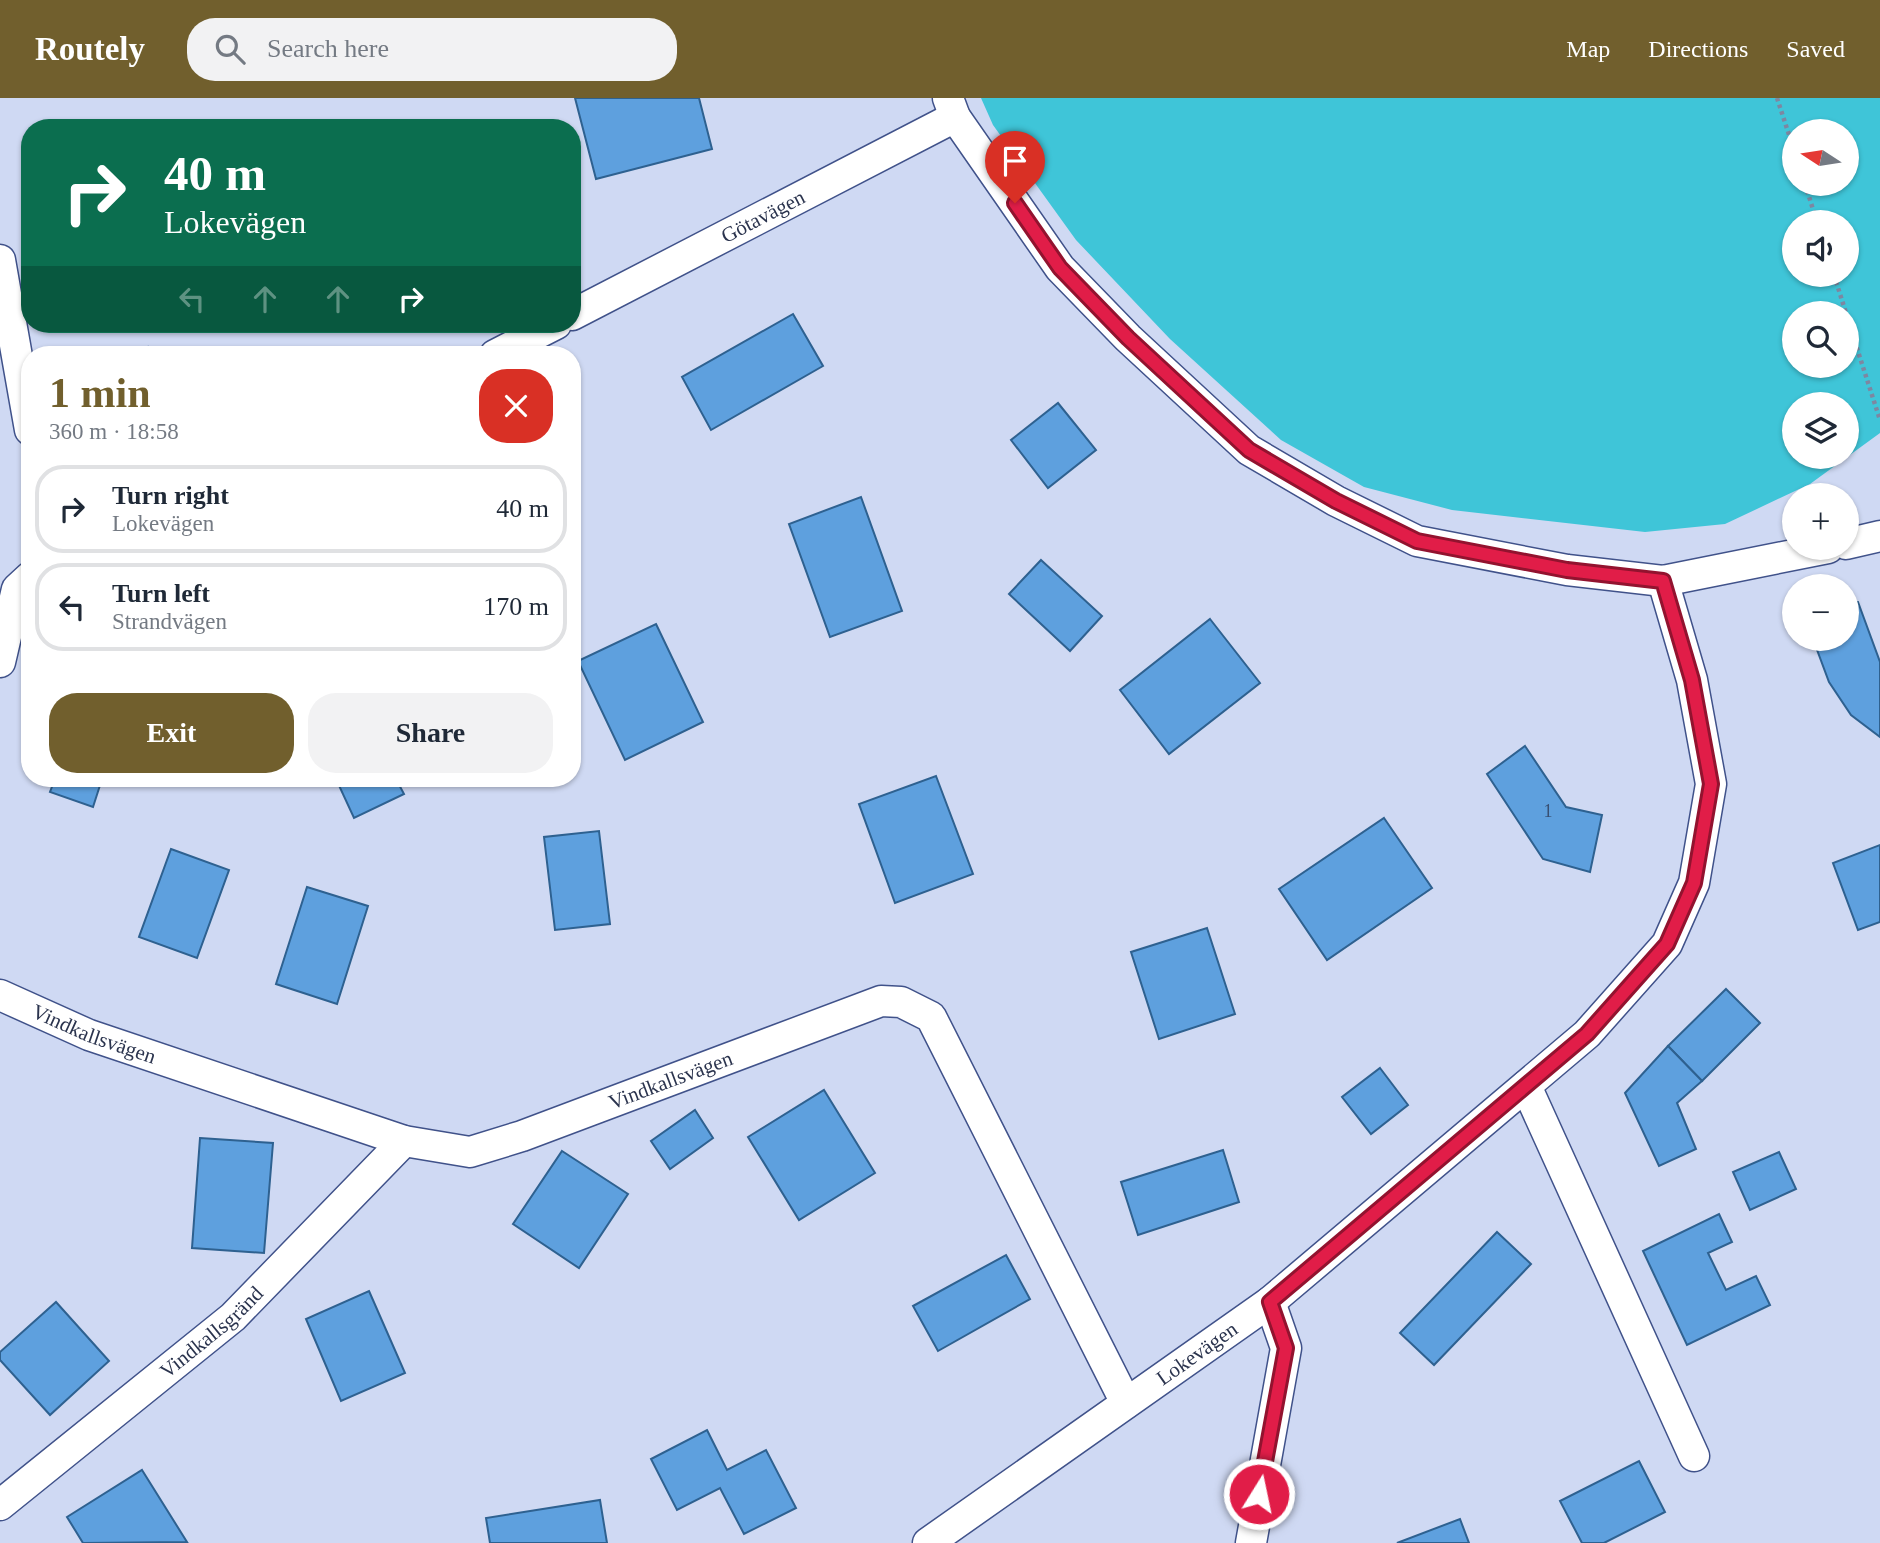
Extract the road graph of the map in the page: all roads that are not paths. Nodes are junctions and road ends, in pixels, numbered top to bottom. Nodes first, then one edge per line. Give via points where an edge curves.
1 (952, 107) edge
2 (0, 260) edge
3 (581, 310) edge
4 (538, 333) edge
5 (513, 346) edge
6 (21, 379) edge
7 (1880, 536) edge
8 (1859, 541) edge
9 (1782, 557) edge
10 (16, 581) edge
11 (1663, 581) junction
12 (0, 662) edge
13 (0, 995) edge
14 (1526, 1086) junction
15 (404, 1141) junction
16 (1270, 1302) junction
17 (1126, 1403) junction
18 (1694, 1455) dead end
19 (0, 1505) edge
20 (928, 1543) edge
21 (1251, 1543) edge

1 - 3 street, Götavägen
1 - 11 street via 1060,268 1249,450 1417,541 1567,570
2 - 6 street
4 - 5 street
7 - 8 street
9 - 11 street
10 - 12 street
11 - 14 street, Lokevägen via 1692,680 1711,784 1694,883 1667,944 1587,1034
13 - 15 street, Vindkallsvägen via 89,1035
14 - 16 street, Lokevägen
14 - 18 street
15 - 17 street, Vindkallsvägen via 470,1152 881,1001 901,1002 931,1017
15 - 19 street, Vindkallsgränd via 233,1317
16 - 17 street, Lokevägen
16 - 21 street via 1286,1348
17 - 20 street, Lokevägen

